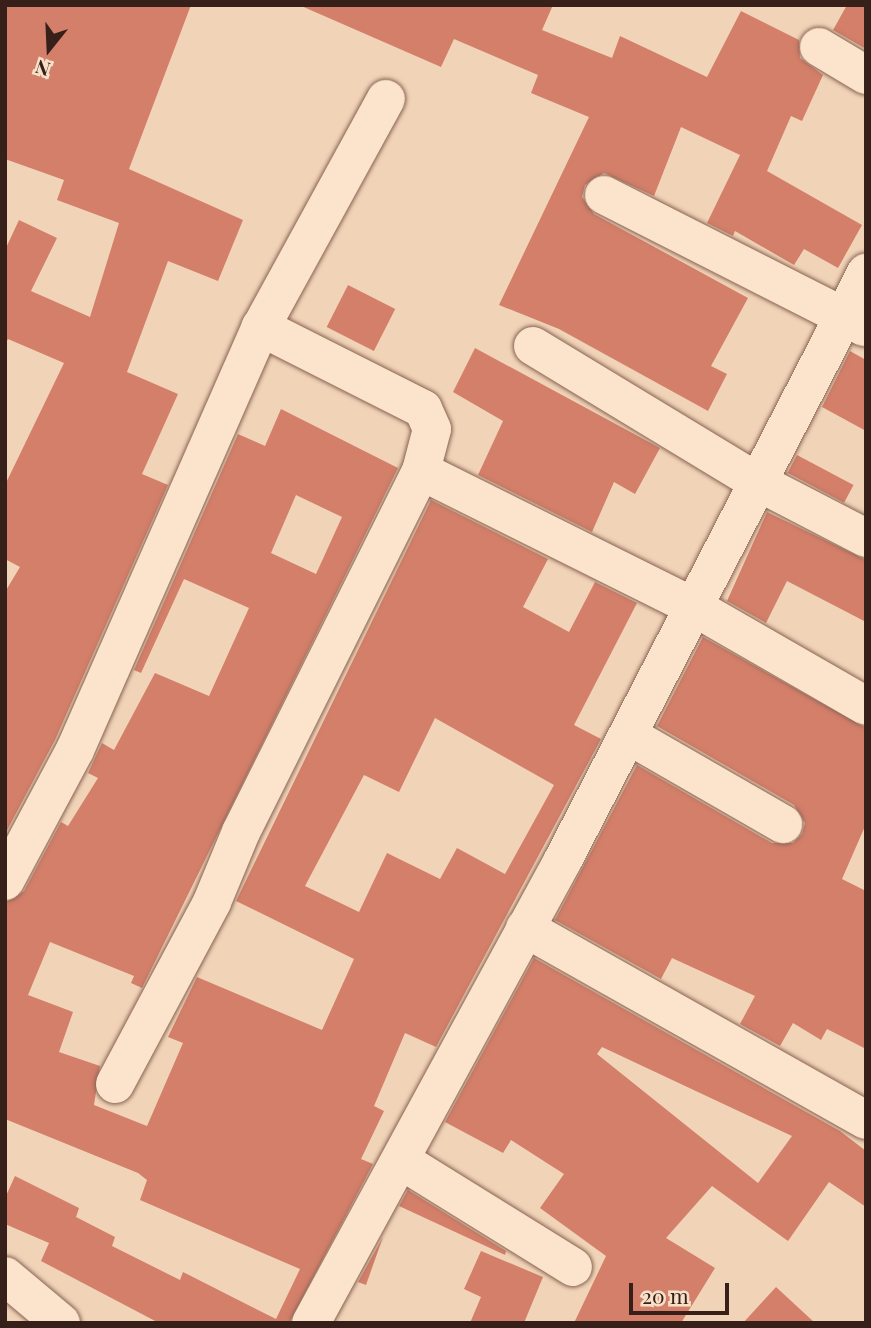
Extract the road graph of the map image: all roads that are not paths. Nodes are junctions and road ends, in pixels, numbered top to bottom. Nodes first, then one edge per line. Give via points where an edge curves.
1 (819, 47) dead end
2 (866, 75) edge
3 (386, 99) dead end
4 (604, 195) dead end
5 (866, 273) edge
6 (854, 321) edge
7 (261, 327) junction
8 (533, 346) dead end
9 (421, 471) junction
10 (754, 480) junction
11 (866, 538) edge
12 (694, 607) junction
13 (866, 706) edge
14 (628, 735) junction
15 (783, 824) dead end
16 (5, 881) edge
17 (525, 928) junction
18 (115, 1084) dead end
19 (866, 1120) edge
20 (402, 1161) junction
21 (573, 1267) dead end
22 (5, 1276) edge
23 (61, 1323) edge
24 (312, 1323) edge

1 - 2 street
3 - 7 street
4 - 6 street
5 - 6 street
6 - 10 street
7 - 9 street via 422,409 432,429
7 - 16 street via 75,750
8 - 10 street
9 - 12 street
9 - 18 street via 212,902
10 - 11 street
10 - 12 street
12 - 13 street
12 - 14 street
14 - 15 street
14 - 17 street
17 - 19 street
17 - 20 street
20 - 21 street
20 - 24 street
22 - 23 street

